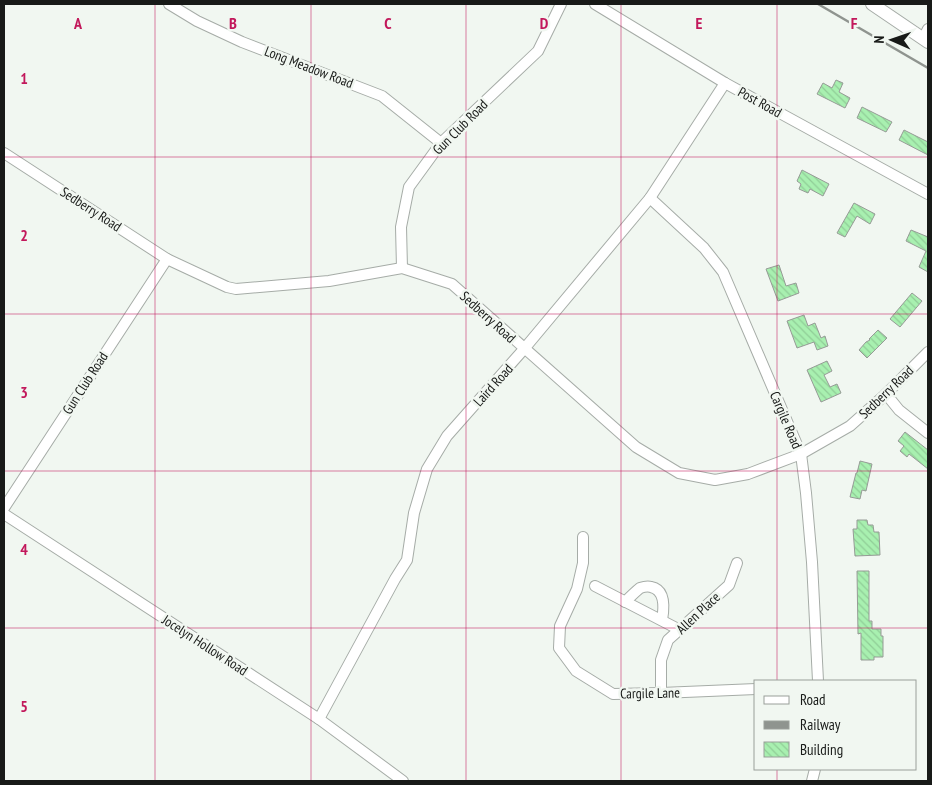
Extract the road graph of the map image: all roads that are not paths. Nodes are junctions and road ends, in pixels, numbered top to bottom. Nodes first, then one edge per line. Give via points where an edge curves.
1 (169, 4) edge
2 (561, 4) edge
3 (595, 4) edge
4 (879, 6) edge
5 (926, 37) edge
6 (725, 83) junction
7 (440, 143) junction
8 (4, 153) edge
9 (928, 194) edge
10 (650, 198) junction
11 (167, 259) junction
12 (402, 268) junction
13 (524, 349) junction
14 (928, 352) edge
15 (886, 394) junction
16 (928, 433) edge
17 (801, 454) junction
18 (4, 508) edge
19 (4, 514) edge
20 (583, 537) dead end
21 (737, 564) dead end
22 (595, 586) dead end
23 (625, 602) junction
24 (662, 620) junction
25 (680, 630) junction
26 (818, 680) edge
27 (754, 689) edge
28 (661, 693) junction
29 (320, 719) junction
30 (403, 781) edge

1 - 7 street, Long Meadow Road via 242,42 382,96
2 - 7 street, Gun Club Road via 538,51
3 - 6 street, Post Road
4 - 5 main road
6 - 9 street, Post Road
6 - 10 street, Laird Road
7 - 12 street, Gun Club Road via 409,187 401,227
8 - 11 street, Sedberry Road
10 - 13 street, Laird Road
10 - 17 street, Cargile Road via 704,248 723,272
11 - 12 street, Sedberry Road via 236,289 329,281
11 - 18 street, Gun Club Road
12 - 13 street, Sedberry Road via 452,284
13 - 17 street, Sedberry Road via 636,447 679,473 715,480 748,474
13 - 29 street, Laird Road via 448,436 427,469 414,514 407,560
14 - 15 street, Sedberry Road
15 - 16 street via 899,410
15 - 17 street, Sedberry Road via 850,426
17 - 26 street, Cargile Road via 812,562
19 - 29 street, Jocelyn Hollow Road
20 - 28 street, Cargile Lane via 584,564 560,626 559,648 576,672 613,694
21 - 25 street, Allen Place via 729,585
22 - 23 street
23 - 24 street
23 - 24 street via 640,588 657,589 663,598
24 - 25 street
25 - 28 street, Allen Place via 668,640 661,660
27 - 28 street, Cargile Lane
29 - 30 street, Jocelyn Hollow Road

